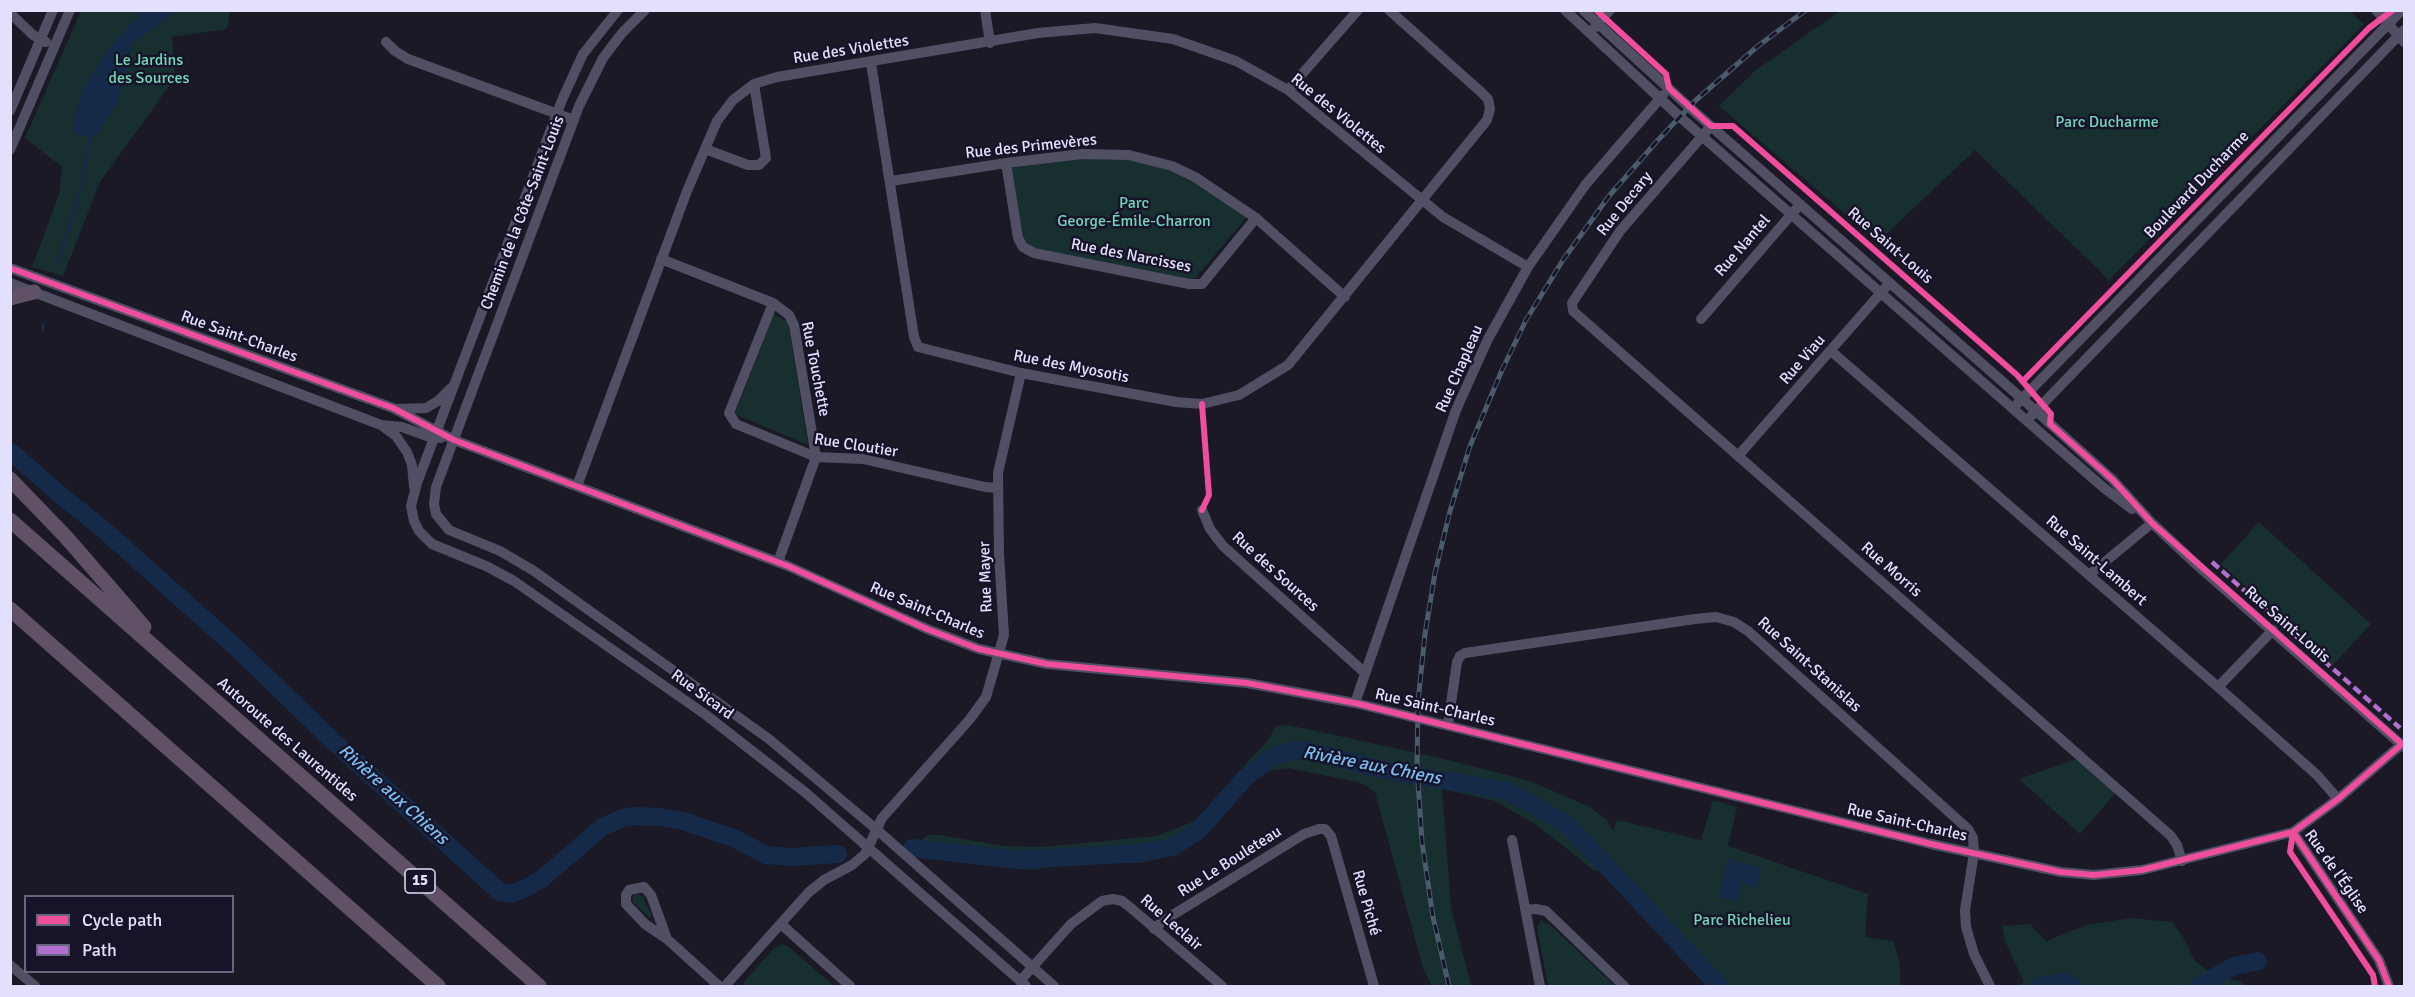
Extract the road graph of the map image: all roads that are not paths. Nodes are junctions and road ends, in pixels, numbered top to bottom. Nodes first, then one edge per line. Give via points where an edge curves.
1 (53, 10) edge
2 (70, 10) edge
3 (618, 10) edge
4 (985, 10) edge
5 (1358, 10) edge
6 (1389, 10) edge
7 (1565, 10) edge
8 (1583, 10) edge
9 (1610, 10) edge
10 (2376, 10) edge
11 (2402, 10) edge
12 (643, 11) edge
13 (10, 14) edge
14 (2389, 23) junction
15 (1598, 24) junction
16 (1590, 33) junction
17 (2403, 34) edge
18 (41, 40) junction
19 (386, 42) dead end
20 (990, 43) junction
21 (55, 46) junction
22 (870, 63) junction
23 (754, 84) junction
24 (1669, 88) junction
25 (1288, 90) junction
26 (1660, 98) junction
27 (10, 111) edge
28 (556, 114) junction
29 (574, 120) junction
30 (1711, 126) junction
31 (1703, 136) junction
32 (705, 149) junction
33 (10, 150) edge
34 (1006, 163) junction
35 (891, 181) junction
36 (1422, 201) junction
37 (1800, 204) junction
38 (1792, 213) junction
39 (1256, 218) junction
40 (506, 247) junction
41 (524, 253) junction
42 (661, 259) junction
43 (1528, 267) junction
44 (10, 268) edge
45 (10, 283) edge
46 (1890, 283) junction
47 (34, 292) junction
48 (1881, 292) junction
49 (1345, 297) junction
50 (10, 298) edge
51 (773, 303) junction
52 (1572, 308) joint
53 (1701, 319) dead end
54 (1831, 351) junction
55 (252, 355) junction
56 (268, 361) junction
57 (245, 372) junction
58 (1021, 373) junction
59 (261, 379) junction
60 (454, 386) junction
61 (2022, 399) junction
62 (393, 408) junction
63 (2013, 408) junction
64 (2036, 411) junction
65 (2027, 421) junction
66 (381, 425) junction
67 (436, 434) junction
68 (454, 440) junction
69 (1738, 456) junction
70 (816, 457) junction
71 (10, 479) edge
72 (578, 486) junction
73 (998, 488) junction
74 (414, 490) junction
75 (1202, 510) dead end
76 (10, 520) edge
77 (2152, 523) junction
78 (778, 562) junction
79 (2089, 575) junction
80 (10, 609) edge
81 (593, 613) junction
82 (582, 627) junction
83 (2273, 630) junction
84 (1000, 655) junction
85 (181, 671) junction
86 (1364, 672) junction
87 (2218, 687) junction
88 (716, 700) junction
89 (1355, 703) junction
90 (706, 715) junction
91 (1448, 724) junction
92 (2403, 746) edge
93 (2338, 799) junction
94 (876, 828) junction
95 (1325, 829) joint
96 (2293, 832) junction
97 (1512, 840) dead end
98 (869, 847) junction
99 (1974, 853) junction
100 (2182, 861) junction
101 (1526, 910) junction
102 (781, 924) junction
103 (1154, 929) junction
104 (667, 939) junction
105 (10, 964) edge
106 (1032, 967) junction
107 (1023, 984) edge
108 (35, 987) edge
109 (438, 987) edge
110 (539, 987) edge
111 (719, 987) edge
112 (725, 987) edge
113 (850, 987) edge
114 (1054, 987) edge
115 (1221, 987) edge
116 (1374, 987) edge
117 (1540, 987) edge
118 (1624, 987) edge
119 (1990, 987) edge
120 (2389, 987) edge

1 - 18 street
2 - 21 street
3 - 28 street, Chemin de la Côte-Saint-Louis via 583,54
4 - 20 street
5 - 25 street
6 - 36 street, Rue des Myosotis via 1481,92 1490,109 1487,120
7 - 16 street, Rue Saint-Louis
8 - 15 street, Rue Saint-Louis
9 - 15 street
10 - 14 street
11 - 14 street, Boulevard Ducharme
12 - 29 street, Chemin de la Côte-Saint-Louis via 601,61
13 - 18 street
14 - 17 street
14 - 61 street, Boulevard Ducharme
15 - 16 street
15 - 24 street, Rue Saint-Louis
16 - 26 street, Rue Saint-Louis
17 - 64 street
18 - 21 street
18 - 27 street
19 - 28 street via 408,59
20 - 22 street, Rue des Violettes
20 - 25 street, Rue des Violettes via 1038,33 1095,28 1134,32 1173,39 1236,61
21 - 33 street
22 - 23 street, Rue des Violettes
22 - 35 street, Rue des Myosotis
23 - 32 street, Rue des Violettes via 733,100 717,121
23 - 32 street via 766,158 759,165 748,165
24 - 26 street, Rue Chapleau
24 - 30 street, Rue Saint-Louis
25 - 36 street, Rue des Violettes
26 - 31 street, Rue Saint-Louis
26 - 43 street, Rue Chapleau via 1586,184
28 - 29 street
28 - 40 street, Chemin de la Côte-Saint-Louis
29 - 41 street, Chemin de la Côte-Saint-Louis
30 - 31 street, Rue Decary
30 - 37 street, Rue Saint-Louis
31 - 38 street, Rue Saint-Louis
31 - 52 street, Rue Decary via 1620,231
32 - 42 street, Rue des Violettes
34 - 35 street, Rue des Primevères
34 - 39 street, Rue des Primevères via 1082,154 1129,155 1172,166 1195,177
34 - 39 street, Rue des Narcisses via 1018,238 1023,247 1034,253 1202,284
35 - 58 street, Rue des Myosotis via 918,347
36 - 43 street, Rue des Violettes
36 - 49 street, Rue des Myosotis
37 - 38 street, Rue Nantel
37 - 46 street, Rue Saint-Louis
38 - 48 street, Rue Saint-Louis
38 - 53 street, Rue Nantel
39 - 49 street, Rue des Primevères
40 - 41 street
40 - 60 street, Chemin de la Côte-Saint-Louis
41 - 68 street, Chemin de la Côte-Saint-Louis
42 - 51 street, Rue Touchette
42 - 72 street, Rue des Violettes
43 - 86 street, Rue Chapleau via 1488,339 1456,410
44 - 55 street, Rue Saint-Charles
45 - 47 street, Rue Saint-Charles
46 - 48 street, Rue Viau
46 - 61 street, Rue Saint-Louis
47 - 50 highway
47 - 57 street, Rue Saint-Charles
48 - 54 street, Rue Viau
48 - 63 street, Rue Saint-Louis
49 - 58 street, Rue des Myosotis via 1288,365 1239,395 1218,401 1176,402
51 - 70 street, Rue Touchette via 789,315 794,325
51 - 70 street, Rue Cloutier via 729,413 736,424
52 - 69 street, Rue Morris
54 - 69 street, Rue Viau
54 - 79 street, Rue Saint-Lambert
55 - 56 street, Rue Saint-Charles
55 - 57 street
56 - 59 street
56 - 62 street, Rue Saint-Charles
57 - 59 street, Rue Saint-Charles
58 - 73 street, Rue Mayer
59 - 66 street, Rue Saint-Charles
60 - 62 street via 426,408
60 - 67 street, Chemin de la Côte-Saint-Louis
61 - 63 street, Boulevard Ducharme
61 - 64 street, Rue Saint-Louis
62 - 67 street, Rue Saint-Charles
63 - 65 street, Rue Saint-Louis
64 - 65 street
64 - 77 street, Rue Saint-Louis via 2112,480
65 - 77 street, Rue Saint-Louis via 2104,488
66 - 67 street, Rue Saint-Charles
66 - 74 street via 396,436 407,452
67 - 68 street, Rue Saint-Charles
67 - 74 street, Rue Sicard
68 - 72 street, Rue Saint-Charles
68 - 81 street, Rue Sicard via 434,493 441,523 516,560
69 - 100 street, Rue Morris via 2171,836
70 - 73 street, Rue Cloutier via 863,459
70 - 78 street, Rue Touchette
71 - 85 highway via 66,537
72 - 78 street, Rue Saint-Charles
73 - 84 street, Rue Mayer via 1004,635
74 - 82 street, Rue Sicard via 412,516 428,540 504,575
75 - 86 street, Rue des Sources via 1223,546
76 - 85 highway, Autoroute des Laurentides / 15
77 - 79 street
77 - 83 street, Rue Saint-Louis
78 - 84 street, Rue Saint-Charles via 948,638
79 - 87 street, Rue Saint-Lambert
80 - 109 highway
81 - 82 street
81 - 88 street, Rue Sicard
82 - 90 street, Rue Sicard
83 - 87 street
83 - 92 street, Rue Saint-Louis
84 - 89 street, Rue Saint-Charles via 1063,666 1247,683
84 - 94 street, Rue Mayer via 988,692 978,708
85 - 110 highway, Autoroute des Laurentides / 15
86 - 89 street, Rue Chapleau
87 - 93 street, Rue Saint-Lambert via 2318,775
88 - 90 street
88 - 94 street, Rue Sicard
89 - 91 street, Rue Saint-Charles
90 - 98 street, Rue Sicard
91 - 99 street, Rue Saint-Charles
91 - 99 street, Rue Saint-Stanislas via 1456,667 1462,654 1695,619 1725,618 1748,631 1961,821 1972,835
92 - 93 street, Rue Saint-Charles
93 - 96 street, Rue Saint-Charles
94 - 98 street, Rue Mayer
94 - 106 street, Rue Sicard
95 - 103 street, Rue Le Bouleteau via 1300,837
95 - 116 street, Rue Piché via 1331,837
96 - 100 street, Rue Saint-Charles
96 - 120 street, Rue de l'Église via 2379,960
97 - 101 street
98 - 102 street via 857,862 809,892
98 - 107 street, Rue Sicard
99 - 100 street, Rue Saint-Charles via 2085,875 2131,872
99 - 119 street via 1965,921 1969,942
101 - 117 street
101 - 118 street via 1539,909 1549,914
102 - 112 street
102 - 113 street
103 - 106 street, Rue Leclair via 1122,902 1105,900 1068,927
103 - 115 street, Rue Leclair
104 - 104 street via 649,891 640,887 629,890 625,898 628,907
104 - 111 street
105 - 108 street
106 - 107 street, Rue Leclair
106 - 114 street, Rue Sicard

